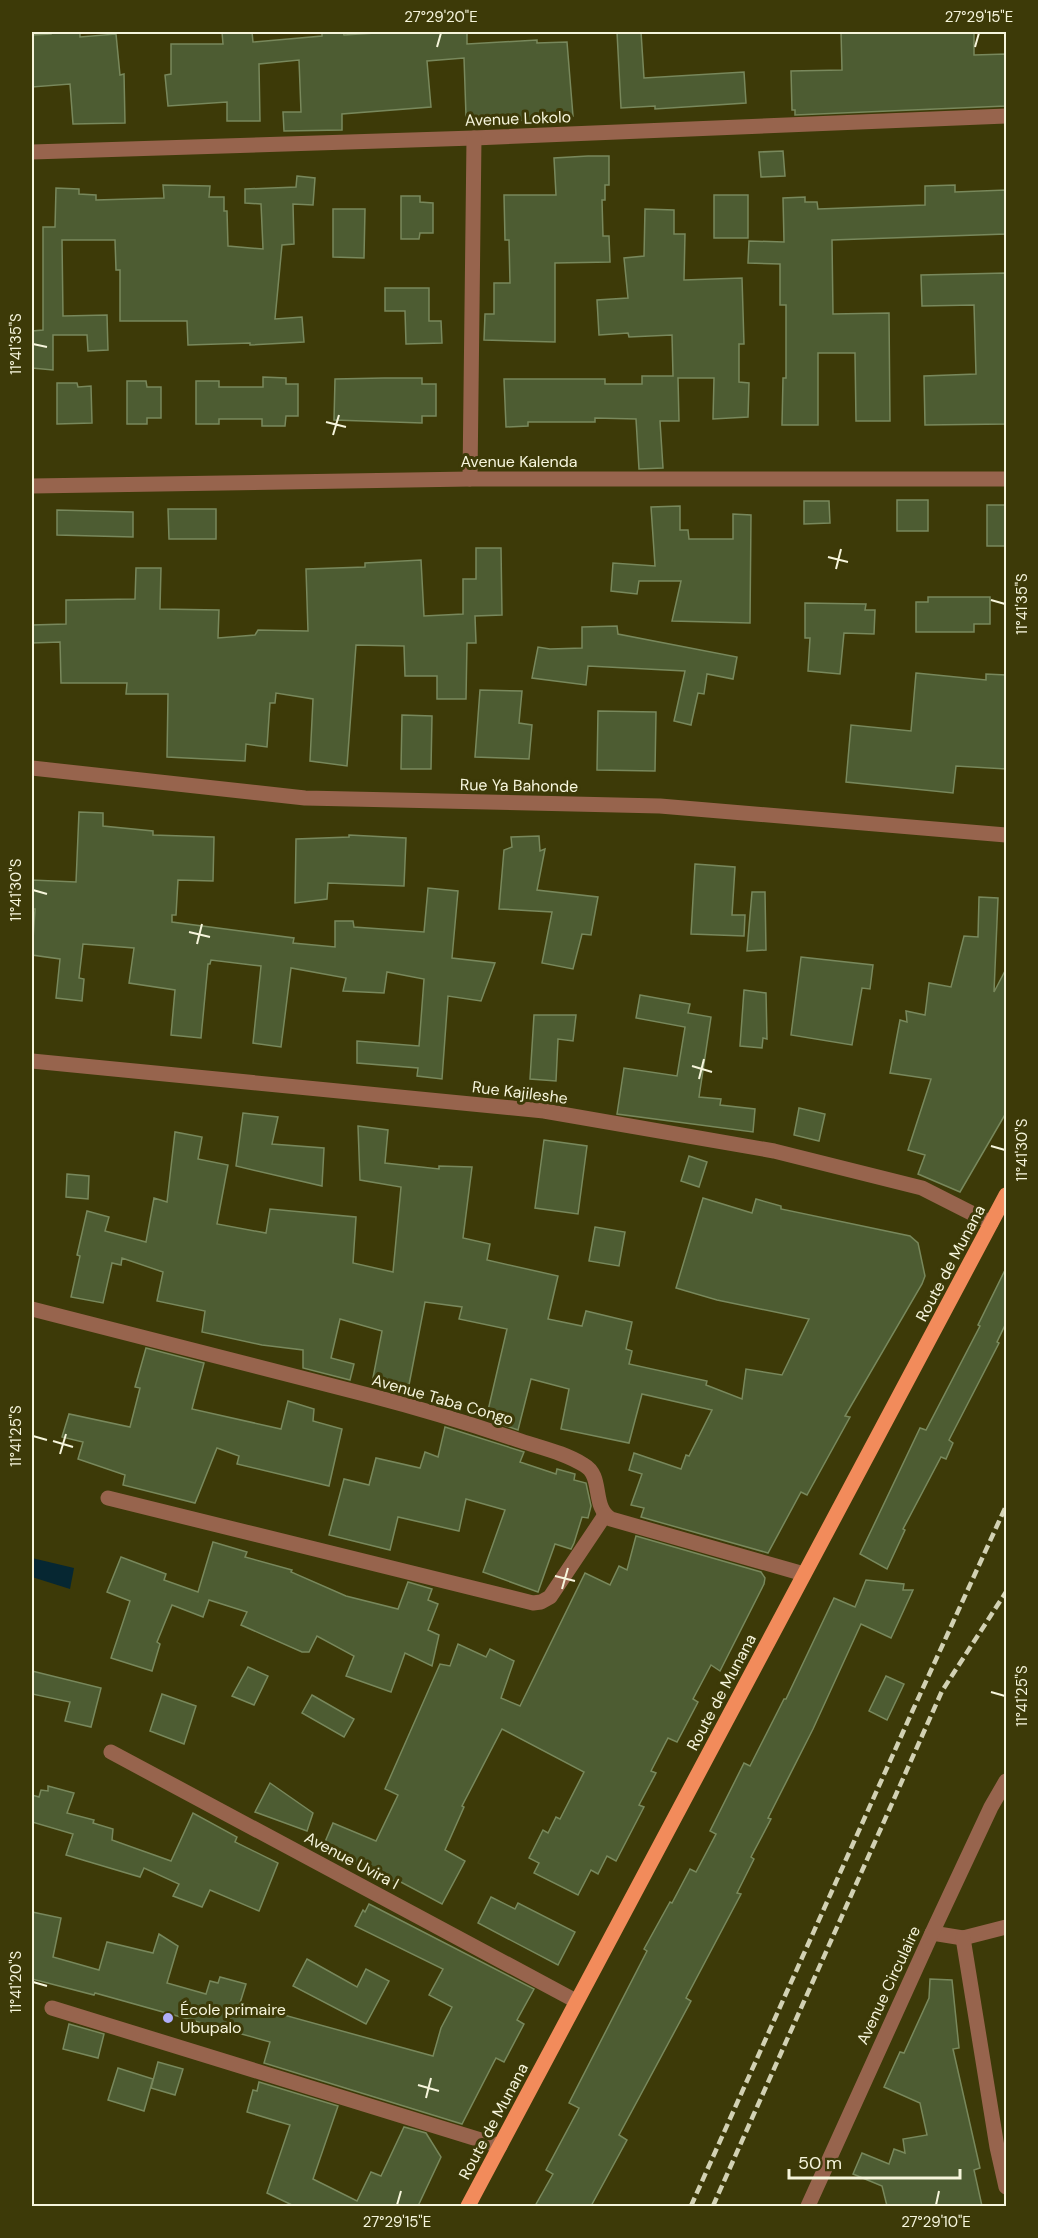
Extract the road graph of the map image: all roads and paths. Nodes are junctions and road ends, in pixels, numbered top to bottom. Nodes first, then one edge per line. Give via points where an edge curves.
1 (1006, 116) edge
2 (474, 138) junction
3 (32, 152) edge
4 (470, 479) junction
5 (1006, 479) edge
6 (32, 486) edge
7 (32, 768) edge
8 (1006, 835) edge
9 (32, 1061) edge
10 (1006, 1196) edge
11 (992, 1223) junction
12 (32, 1309) edge
13 (108, 1498) dead end
14 (604, 1515) junction
15 (804, 1574) junction
16 (111, 1752) dead end
17 (1006, 1781) edge
18 (1006, 1928) edge
19 (932, 1933) junction
20 (963, 1938) junction
21 (576, 2001) junction
22 (52, 2008) dead end
23 (500, 2146) junction
24 (1002, 2146) edge
25 (1006, 2187) edge
26 (468, 2206) edge
27 (808, 2206) edge

1 - 2 street, Avenue Lokolo
2 - 3 street, Avenue Lokolo
2 - 4 street
4 - 5 street, Avenue Kalenda
4 - 6 street, Avenue Kalenda
7 - 8 street, Rue Ya Bahonde via 304,798 660,806
9 - 11 street, Rue Kajileshe via 544,1111 774,1151 922,1188
10 - 11 main road, Route de Munana
11 - 15 main road, Route de Munana
12 - 14 street, Avenue Taba Congo via 429,1411 576,1460 590,1469
13 - 14 street via 533,1603 550,1597
14 - 15 street via 620,1523
15 - 21 main road, Route de Munana
16 - 21 street, Avenue Uvira I
17 - 19 street, Avenue Circulaire
18 - 20 street
19 - 20 street
19 - 27 street, Avenue Circulaire
20 - 24 street
21 - 23 main road, Route de Munana
22 - 23 street
23 - 26 main road, Route de Munana
24 - 25 street

